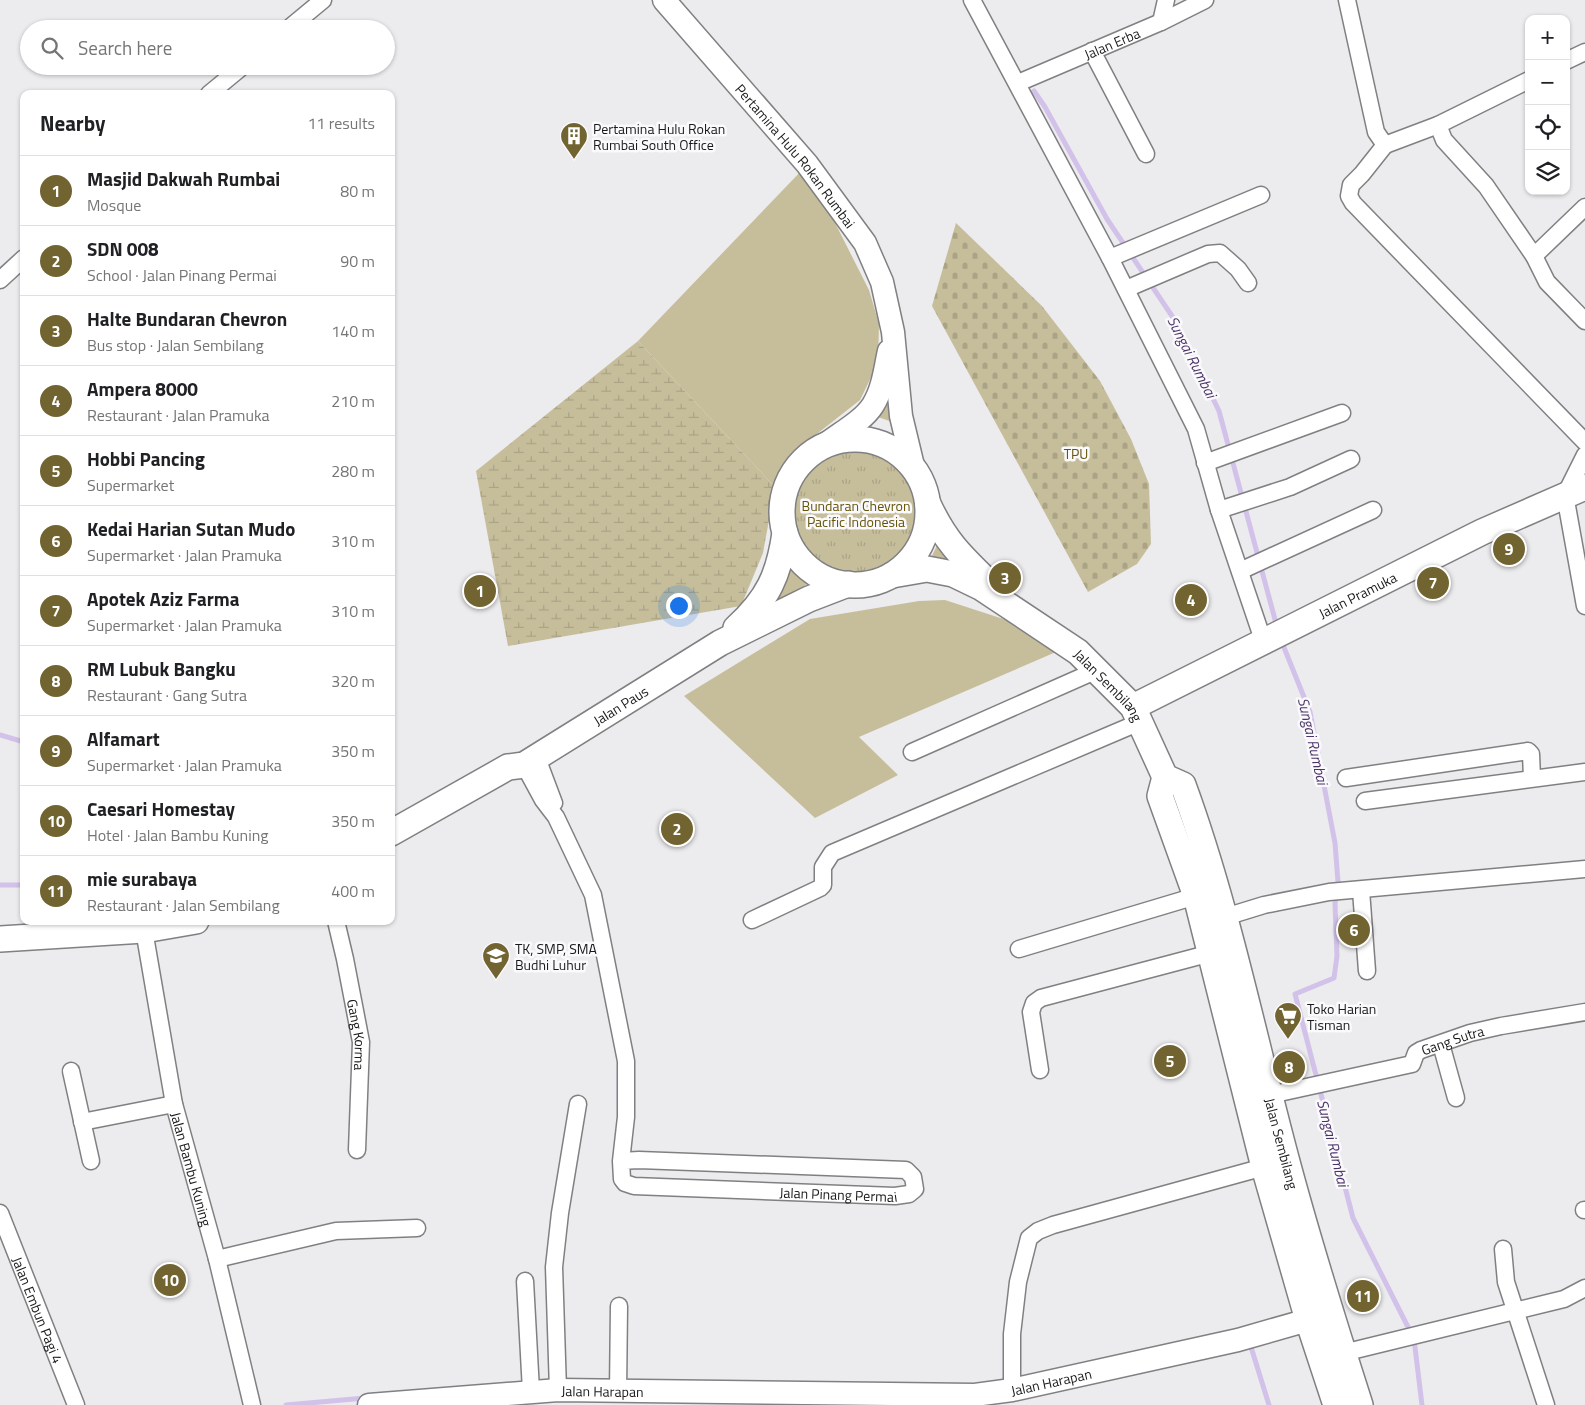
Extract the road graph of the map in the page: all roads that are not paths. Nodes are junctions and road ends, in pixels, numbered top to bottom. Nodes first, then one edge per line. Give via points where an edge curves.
1 (323, 0) edge
2 (664, 0) edge
3 (972, 0) edge
4 (1166, 0) edge
5 (1205, 0) edge
6 (1347, 0) edge
7 (299, 20) edge
8 (1161, 22) junction
9 (1092, 51) junction
10 (1585, 52) edge
11 (1568, 60) edge
12 (232, 75) edge
13 (1525, 82) edge
14 (1018, 83) junction
15 (215, 90) edge
16 (1438, 125) junction
17 (1384, 145) junction
18 (1146, 154) dead end
19 (1261, 195) dead end
20 (1585, 206) edge
21 (1122, 253) junction
22 (1534, 256) junction
23 (20, 262) edge
24 (0, 280) edge
25 (1140, 282) junction
26 (1248, 283) dead end
27 (1585, 321) edge
28 (893, 332) junction
29 (1342, 414) dead end
30 (1585, 442) edge
31 (825, 445) junction
32 (1585, 455) edge
33 (1351, 459) dead end
34 (1206, 463) junction
35 (913, 466) junction
36 (1575, 491) edge
37 (928, 504) junction
38 (1220, 510) junction
39 (1373, 510) dead end
40 (785, 533) junction
41 (1253, 565) junction
42 (892, 575) junction
43 (848, 584) junction
44 (1585, 606) edge
45 (1025, 616) junction
46 (720, 643) junction
47 (1264, 643) junction
48 (1095, 671) junction
49 (1137, 714) junction
50 (912, 752) dead end
51 (528, 763) junction
52 (1585, 772) edge
53 (1346, 778) dead end
54 (1532, 778) junction
55 (1170, 786) junction
56 (1365, 802) dead end
57 (395, 831) edge
58 (395, 849) edge
59 (1585, 869) edge
60 (1361, 890) junction
61 (1196, 896) junction
62 (1225, 917) junction
63 (752, 920) dead end
64 (20, 925) edge
65 (173, 925) edge
66 (337, 925) edge
67 (0, 926) edge
68 (144, 930) junction
69 (0, 939) edge
70 (1020, 949) dead end
71 (1211, 953) junction
72 (1367, 971) dead end
73 (1585, 1012) edge
74 (1441, 1044) junction
75 (1040, 1070) dead end
76 (72, 1071) dead end
77 (1270, 1095) junction
78 (1456, 1098) dead end
79 (174, 1104) junction
80 (578, 1104) dead end
81 (82, 1122) junction
82 (358, 1150) dead end
83 (91, 1161) dead end
84 (621, 1161) junction
85 (780, 1167) junction
86 (1264, 1167) junction
87 (780, 1193) junction
88 (0, 1213) edge
89 (417, 1228) dead end
90 (1503, 1249) dead end
91 (217, 1258) junction
92 (525, 1281) dead end
93 (1585, 1288) edge
94 (619, 1306) dead end
95 (1516, 1311) junction
96 (1308, 1320) junction
97 (1343, 1352) junction
98 (1012, 1390) junction
99 (531, 1391) junction
100 (618, 1392) junction
101 (567, 1395) edge
102 (696, 1399) edge
103 (937, 1399) edge
104 (251, 1401) edge
105 (76, 1405) edge
106 (369, 1405) edge
107 (1336, 1405) edge
108 (1360, 1405) edge
109 (1546, 1405) edge

1 - 7 street
2 - 28 street, Pertamina Hulu Rokan Rumbai via 807,164 866,243 882,282
3 - 14 street
4 - 8 street
5 - 8 street, Jalan Erba
6 - 17 street via 1376,132
8 - 9 street, Jalan Erba
9 - 14 street, Jalan Erba
9 - 18 street
10 - 11 street
12 - 15 street
13 - 16 street
14 - 21 street
16 - 17 street
16 - 22 street via 1444,140 1486,186
17 - 30 street via 1351,185 1349,196 1352,203
19 - 21 street
20 - 22 street
21 - 25 street
22 - 27 street via 1547,282
23 - 24 street
25 - 26 street via 1208,254 1220,253
25 - 34 street
28 - 31 street, Pertamina Hulu Rokan Rumbai via 882,383 873,405
28 - 35 street, Pertamina Hulu Rokan Rumbai via 902,416
29 - 34 street
31 - 35 main road via 861,439 880,443 898,452
31 - 40 main road via 809,455 789,481 782,515
32 - 36 street
33 - 38 street via 1290,487
34 - 38 street
35 - 37 main road via 924,486
36 - 44 street
36 - 47 main road, Jalan Pramuka via 1482,532
37 - 42 main road via 928,523 922,543 910,561
37 - 45 main road, Jalan Sembilang via 940,530 957,553
38 - 41 street
39 - 41 street
40 - 43 main road via 807,566 825,578
40 - 46 main road, Jalan Paus via 781,563 771,587 750,615
41 - 47 street
42 - 43 main road via 871,583
42 - 45 main road, Jalan Sembilang via 927,569 953,574 982,588
43 - 46 main road, Jalan Paus via 809,599
45 - 48 main road, Jalan Sembilang via 1078,652
46 - 51 main road, Jalan Paus
47 - 49 main road, Jalan Pramuka
48 - 49 main road, Jalan Sembilang
48 - 50 street
49 - 55 main road, Jalan Sembilang
49 - 63 street via 832,853 823,867 823,885 820,888
51 - 57 main road, Jalan Paus via 508,767
51 - 58 main road, Jalan Paus via 514,778
51 - 84 street, Jalan Pinang Permai via 556,808 556,817 593,895 626,1061 626,1117
52 - 54 street
53 - 54 street via 1528,751 1531,754
54 - 56 street
55 - 61 main road, Jalan Sembilang
55 - 62 main road, Jalan Sembilang via 1201,834
59 - 60 street
60 - 62 street via 1264,905
60 - 72 street
61 - 70 street
61 - 71 main road, Jalan Sembilang
62 - 77 main road, Jalan Sembilang
64 - 67 main road
65 - 68 main road
66 - 82 street, Gang Korma via 361,1042
68 - 69 main road
68 - 79 street, Jalan Bambu Kuning
71 - 75 street via 1041,998 1030,1012
71 - 86 main road, Jalan Sembilang
73 - 74 street, Gang Sutra via 1501,1026
74 - 77 street, Gang Sutra via 1416,1053 1412,1064
74 - 78 street
76 - 81 street
77 - 97 main road, Jalan Sembilang
79 - 81 street
79 - 91 street, Jalan Bambu Kuning
80 - 101 street via 554,1267
81 - 83 street
84 - 85 street, Jalan Pinang Permai
84 - 87 street, Jalan Pinang Permai via 622,1179 634,1186
85 - 87 street
85 - 87 street, Jalan Pinang Permai via 906,1170 913,1177 916,1189 909,1194 895,1196
86 - 96 main road, Jalan Sembilang
86 - 98 street via 1053,1225 1030,1238 1017,1291 1012,1334
88 - 105 street, Jalan Embun Pagi 4
89 - 91 street via 336,1231
90 - 95 street via 1506,1282
91 - 104 street, Jalan Bambu Kuning
92 - 99 street
93 - 95 street via 1564,1299
94 - 100 street
95 - 97 street
95 - 109 street
96 - 98 street, Jalan Harapan via 1238,1340
96 - 107 main road, Jalan Sembilang
97 - 108 main road, Jalan Sembilang
98 - 103 street, Jalan Harapan
99 - 101 street, Jalan Harapan
99 - 106 street, Jalan Harapan
100 - 101 street, Jalan Harapan
100 - 102 street, Jalan Harapan
102 - 103 street, Jalan Harapan

